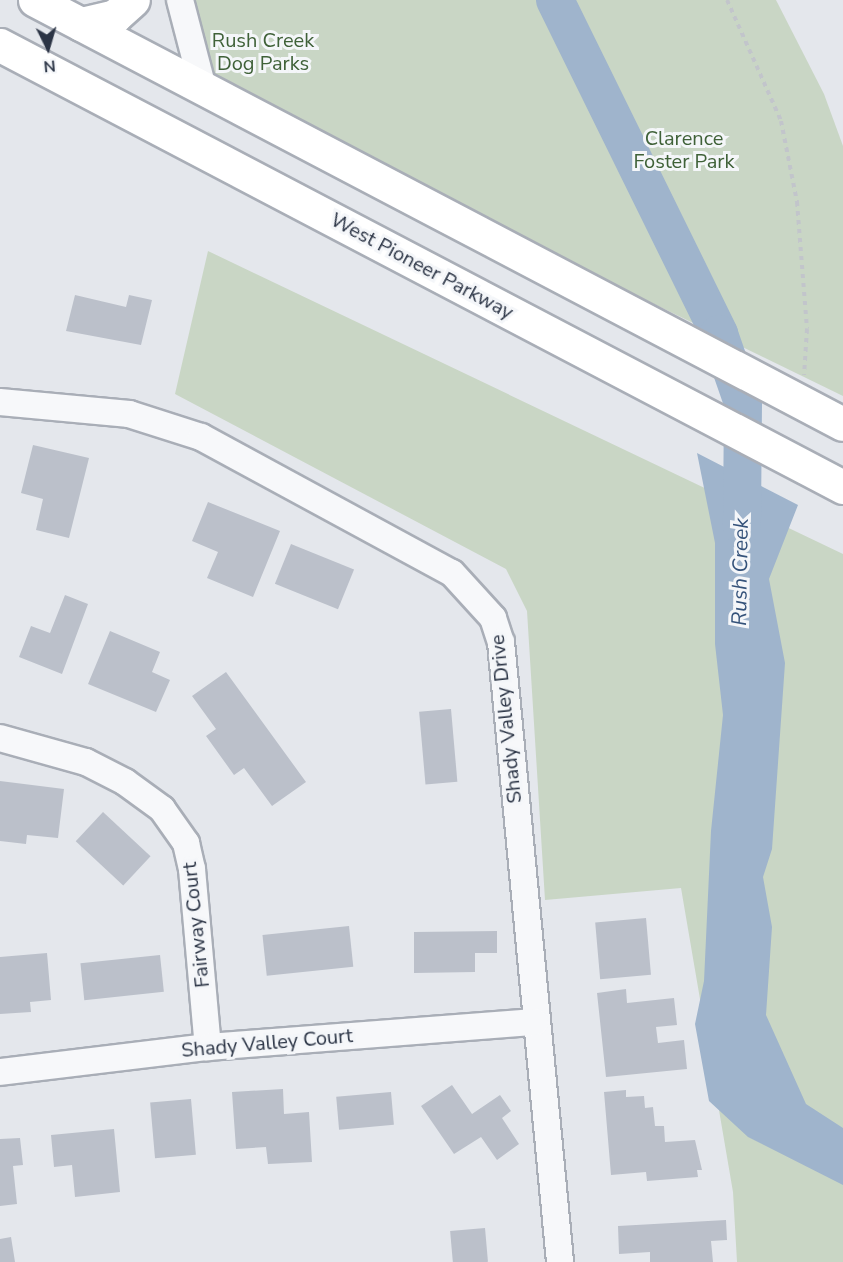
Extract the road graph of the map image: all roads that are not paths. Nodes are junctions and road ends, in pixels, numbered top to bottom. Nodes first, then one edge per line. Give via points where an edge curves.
1 (35, 0) edge
2 (133, 0) edge
3 (180, 0) edge
4 (81, 24) junction
5 (0, 45) edge
6 (203, 88) junction
7 (0, 402) edge
8 (843, 424) edge
9 (843, 487) edge
10 (0, 738) edge
11 (535, 1022) junction
12 (208, 1047) junction
13 (0, 1072) edge
14 (560, 1262) edge

1 - 4 main road
2 - 4 main road via 115,16
3 - 6 street
4 - 6 main road
5 - 9 main road, West Pioneer Parkway
6 - 8 main road
7 - 11 street, Shady Valley Drive via 129,414 201,437 415,551 452,573 477,598 493,618 501,642
10 - 12 street, Fairway Court via 86,762 125,782 162,809 186,843 192,869
11 - 12 street, Shady Valley Court
11 - 14 street, Shady Valley Drive
12 - 13 street, Shady Valley Court

